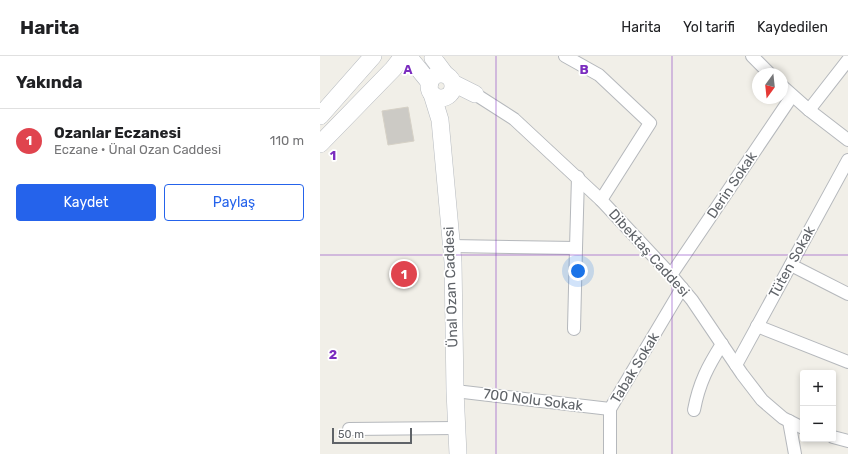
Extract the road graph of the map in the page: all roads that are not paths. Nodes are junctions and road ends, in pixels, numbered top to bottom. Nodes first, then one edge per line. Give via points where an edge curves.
1 (373, 56) edge
2 (403, 56) edge
3 (408, 56) edge
4 (565, 56) edge
5 (752, 56) edge
6 (433, 57) edge
7 (848, 60) edge
8 (764, 68) edge
9 (443, 87) junction
10 (788, 92) edge
11 (475, 94) joint
12 (792, 96) junction
13 (809, 110) junction
14 (320, 116) edge
15 (848, 140) edge
16 (320, 144) edge
17 (848, 160) edge
18 (578, 177) junction
19 (601, 200) junction
20 (451, 246) junction
21 (576, 248) junction
22 (791, 265) junction
23 (671, 275) junction
24 (682, 288) junction
25 (848, 294) edge
26 (757, 326) junction
27 (574, 329) dead end
28 (722, 344) junction
29 (848, 362) edge
30 (736, 365) junction
31 (455, 391) junction
32 (610, 409) junction
33 (694, 410) dead end
34 (790, 422) junction
35 (800, 427) edge
36 (456, 428) junction
37 (349, 429) dead end
38 (836, 438) edge
39 (848, 441) edge
40 (458, 454) edge
41 (610, 454) edge
42 (795, 454) edge

1 - 14 main road
2 - 16 main road
3 - 9 main road
4 - 19 street via 598,74 650,123
5 - 8 street
6 - 9 main road
7 - 13 street
9 - 11 main road
9 - 20 main road, Ünal Ozan Caddesi via 440,120
10 - 12 street
11 - 18 street, Dibektaş Caddesi via 514,119
12 - 13 street
12 - 23 street, Derin Sokak
13 - 15 street
17 - 22 street, Tüten Sokak
18 - 19 street, Dibektaş Caddesi
18 - 21 street
19 - 23 street, Dibektaş Caddesi
20 - 21 street
20 - 31 main road, Ünal Ozan Caddesi
21 - 27 street
22 - 25 street
22 - 26 street, Tüten Sokak
23 - 24 street, Dibektaş Caddesi
24 - 28 street, Dibektaş Caddesi
24 - 32 street, Tabak Sokak
26 - 29 street
26 - 30 street, Tüten Sokak
28 - 30 street, Dibektaş Caddesi
28 - 33 street via 706,369
30 - 34 street, Dibektaş Caddesi via 762,400
31 - 32 street, 700 Nolu Sokak
31 - 36 main road, Ünal Ozan Caddesi
32 - 41 street, Tabak Sokak
34 - 35 street, Dibektaş Caddesi
34 - 42 street
36 - 37 street
36 - 40 main road, Ünal Ozan Caddesi
38 - 39 street

